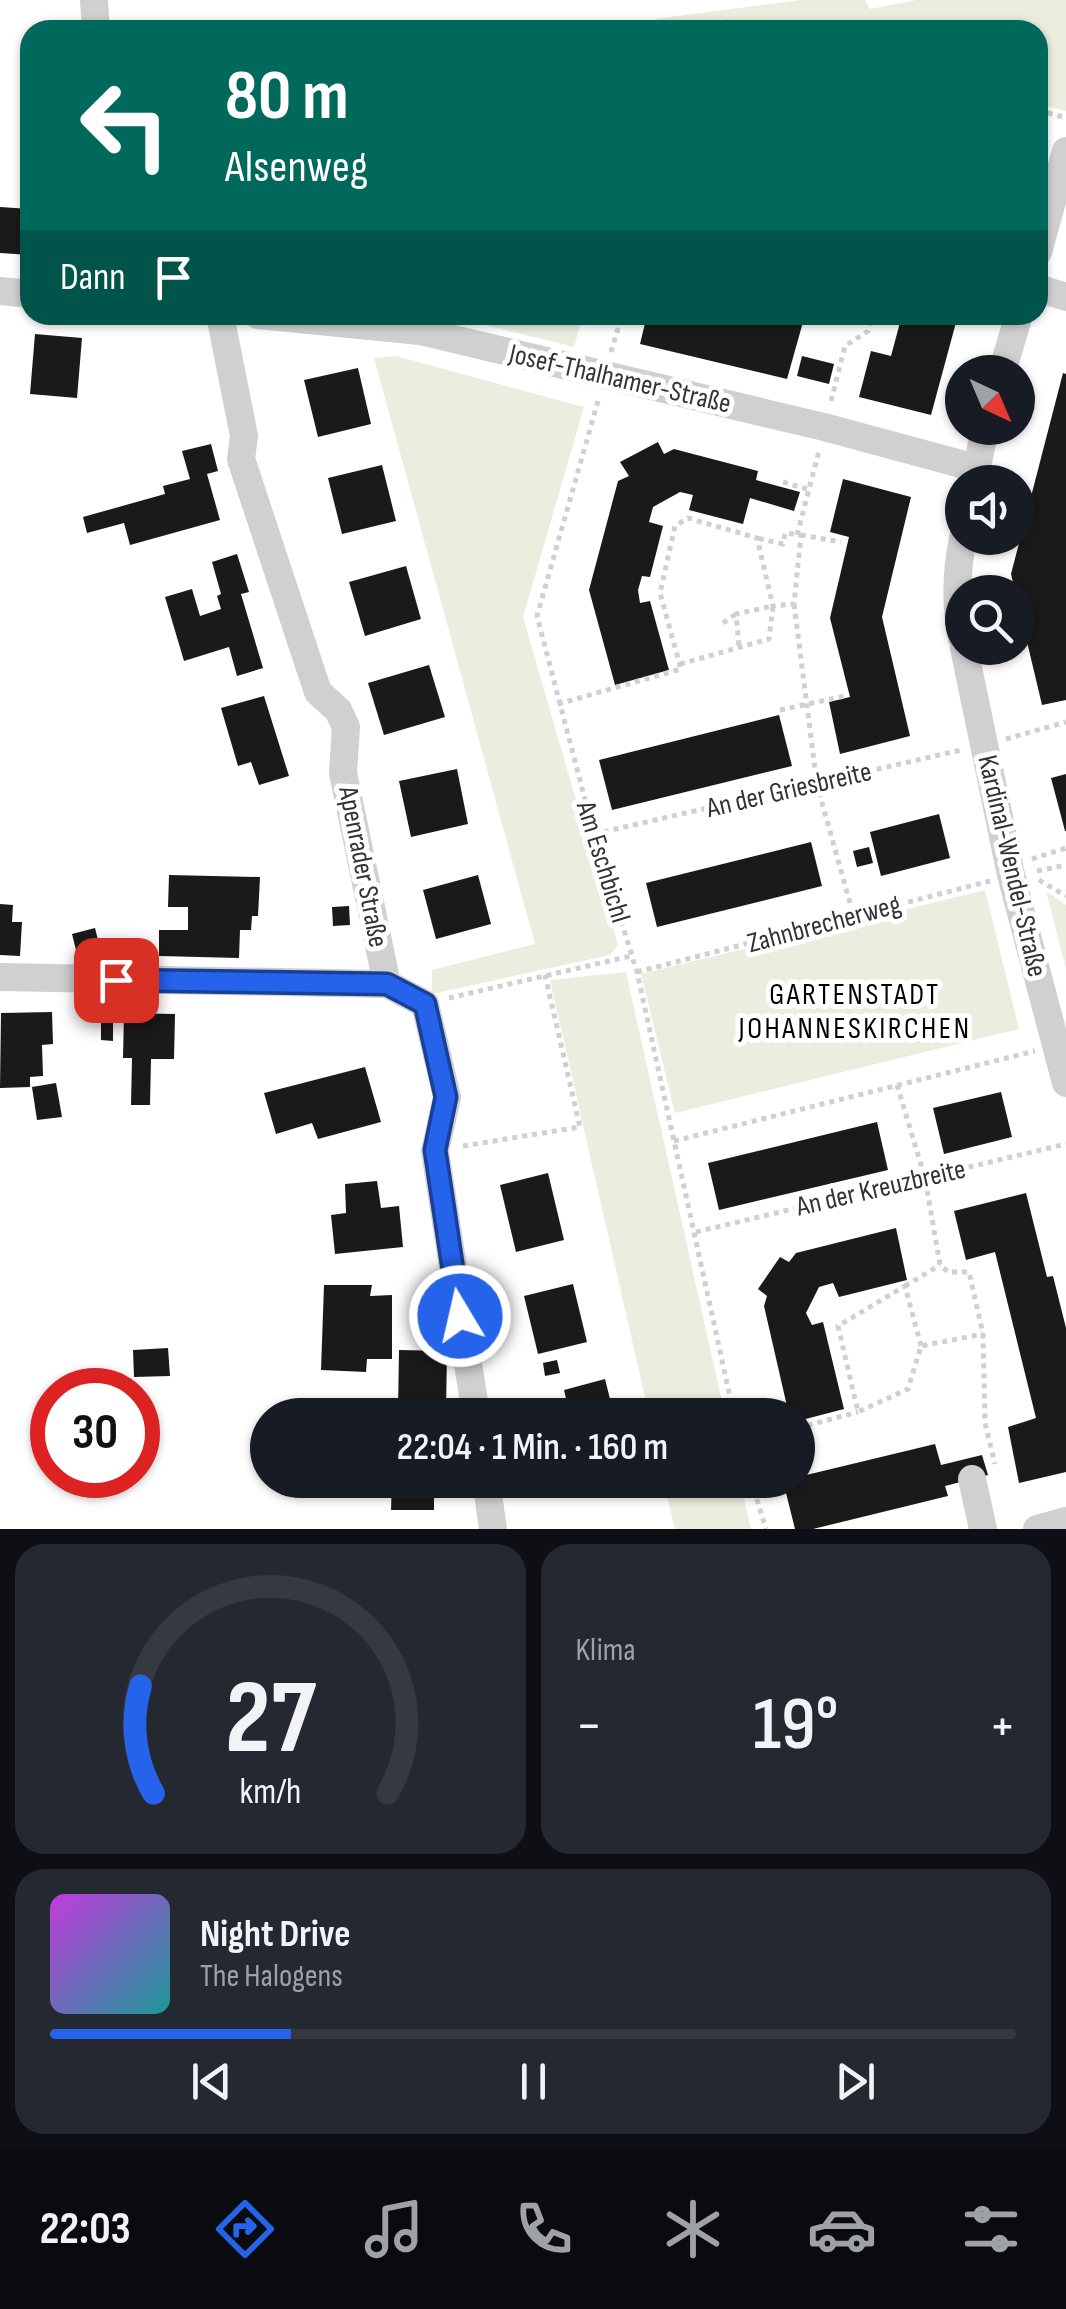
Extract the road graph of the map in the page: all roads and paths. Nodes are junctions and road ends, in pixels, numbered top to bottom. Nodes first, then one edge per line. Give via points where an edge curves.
1 (1066, 151) edge
2 (1048, 216) edge
3 (222, 325) edge
4 (366, 325) edge
5 (619, 325) edge
6 (870, 325) edge
7 (1016, 325) edge
8 (1007, 355) edge
9 (605, 376) junction
10 (824, 427) junction
11 (945, 466) edge
12 (783, 482) dead end
13 (810, 490) junction
14 (799, 535) junction
15 (757, 538) junction
16 (841, 542) dead end
17 (794, 604) junction
18 (773, 606) junction
19 (736, 614) junction
20 (724, 623) dead end
21 (739, 647) junction
22 (680, 664) junction
23 (968, 665) edge
24 (844, 696) dead end
25 (558, 704) junction
26 (807, 705) junction
27 (780, 710) dead end
28 (1066, 722) edge
29 (984, 744) junction
30 (817, 785) junction
31 (594, 834) junction
32 (1066, 848) edge
33 (1050, 852) dead end
34 (1066, 865) edge
35 (1018, 874) junction
36 (854, 917) junction
37 (632, 956) junction
38 (636, 972) junction
39 (545, 974) junction
40 (0, 977) edge
41 (387, 984) junction
42 (425, 1004) junction
43 (1056, 1045) junction
44 (1066, 1084) edge
45 (896, 1085) junction
46 (674, 1141) junction
47 (1066, 1144) edge
48 (435, 1150) junction
49 (925, 1178) junction
50 (696, 1232) junction
51 (940, 1265) junction
52 (905, 1286) junction
53 (983, 1334) junction
54 (921, 1346) junction
55 (473, 1398) edge
56 (730, 1398) edge
57 (858, 1412) junction
58 (815, 1423) edge
59 (985, 1477) joint
60 (489, 1498) edge
61 (757, 1498) edge
62 (1066, 1521) edge
63 (493, 1529) edge
64 (766, 1529) edge
65 (982, 1529) edge
66 (1037, 1529) edge

1 - 2 street
3 - 41 street, Apenrader Straße via 244,436 241,459 318,692 346,726 344,773
4 - 9 street, Josef-Thalhamer-Straße via 420,330
5 - 9 path, Am Eschbichl
6 - 10 path via 845,346
7 - 8 street
9 - 10 street, Josef-Thalhamer-Straße
9 - 25 path, Am Eschbichl via 537,616
10 - 11 street, Josef-Thalhamer-Straße
10 - 13 path
12 - 13 path
13 - 14 path
14 - 15 path via 785,533 783,544
14 - 16 path
14 - 17 path
15 - 18 path
15 - 22 path via 688,518 676,526 660,593
17 - 18 path
17 - 26 path
18 - 19 path
18 - 21 path via 768,639
19 - 20 path
19 - 21 path
21 - 22 path
22 - 25 path via 681,669
23 - 29 street, Kardinal-Wendel-Straße
24 - 26 path
25 - 31 path, Am Eschbichl
26 - 27 path
26 - 30 path
28 - 29 path, An der Griesbreite
29 - 30 path, An der Griesbreite
29 - 35 street, Kardinal-Wendel-Straße
30 - 31 path, An der Griesbreite
30 - 36 path
31 - 37 path, Am Eschbichl
32 - 33 path
34 - 35 path, Zahnbrecherweg
35 - 36 path, Zahnbrecherweg
35 - 43 street, Kardinal-Wendel-Straße
36 - 38 path, Zahnbrecherweg
37 - 38 path, Am Eschbichl
37 - 39 path
38 - 46 path, Am Eschbichl
39 - 42 path
39 - 48 path via 580,1127
40 - 41 street
41 - 42 street, Apenrader Straße
42 - 48 street via 446,1097
43 - 44 street, Kardinal-Wendel-Straße
43 - 45 path
45 - 46 path
45 - 49 path
46 - 50 path, Am Eschbichl
47 - 49 path, An der Kreuzbreite
48 - 55 street
49 - 50 path, An der Kreuzbreite
49 - 51 path
50 - 56 path, Am Eschbichl
51 - 52 path
51 - 53 path via 969,1272
52 - 54 path
52 - 57 path via 838,1326
53 - 54 path
53 - 59 path
54 - 57 path via 908,1389
57 - 58 path
59 - 65 street
60 - 63 street
61 - 64 path
62 - 66 street

